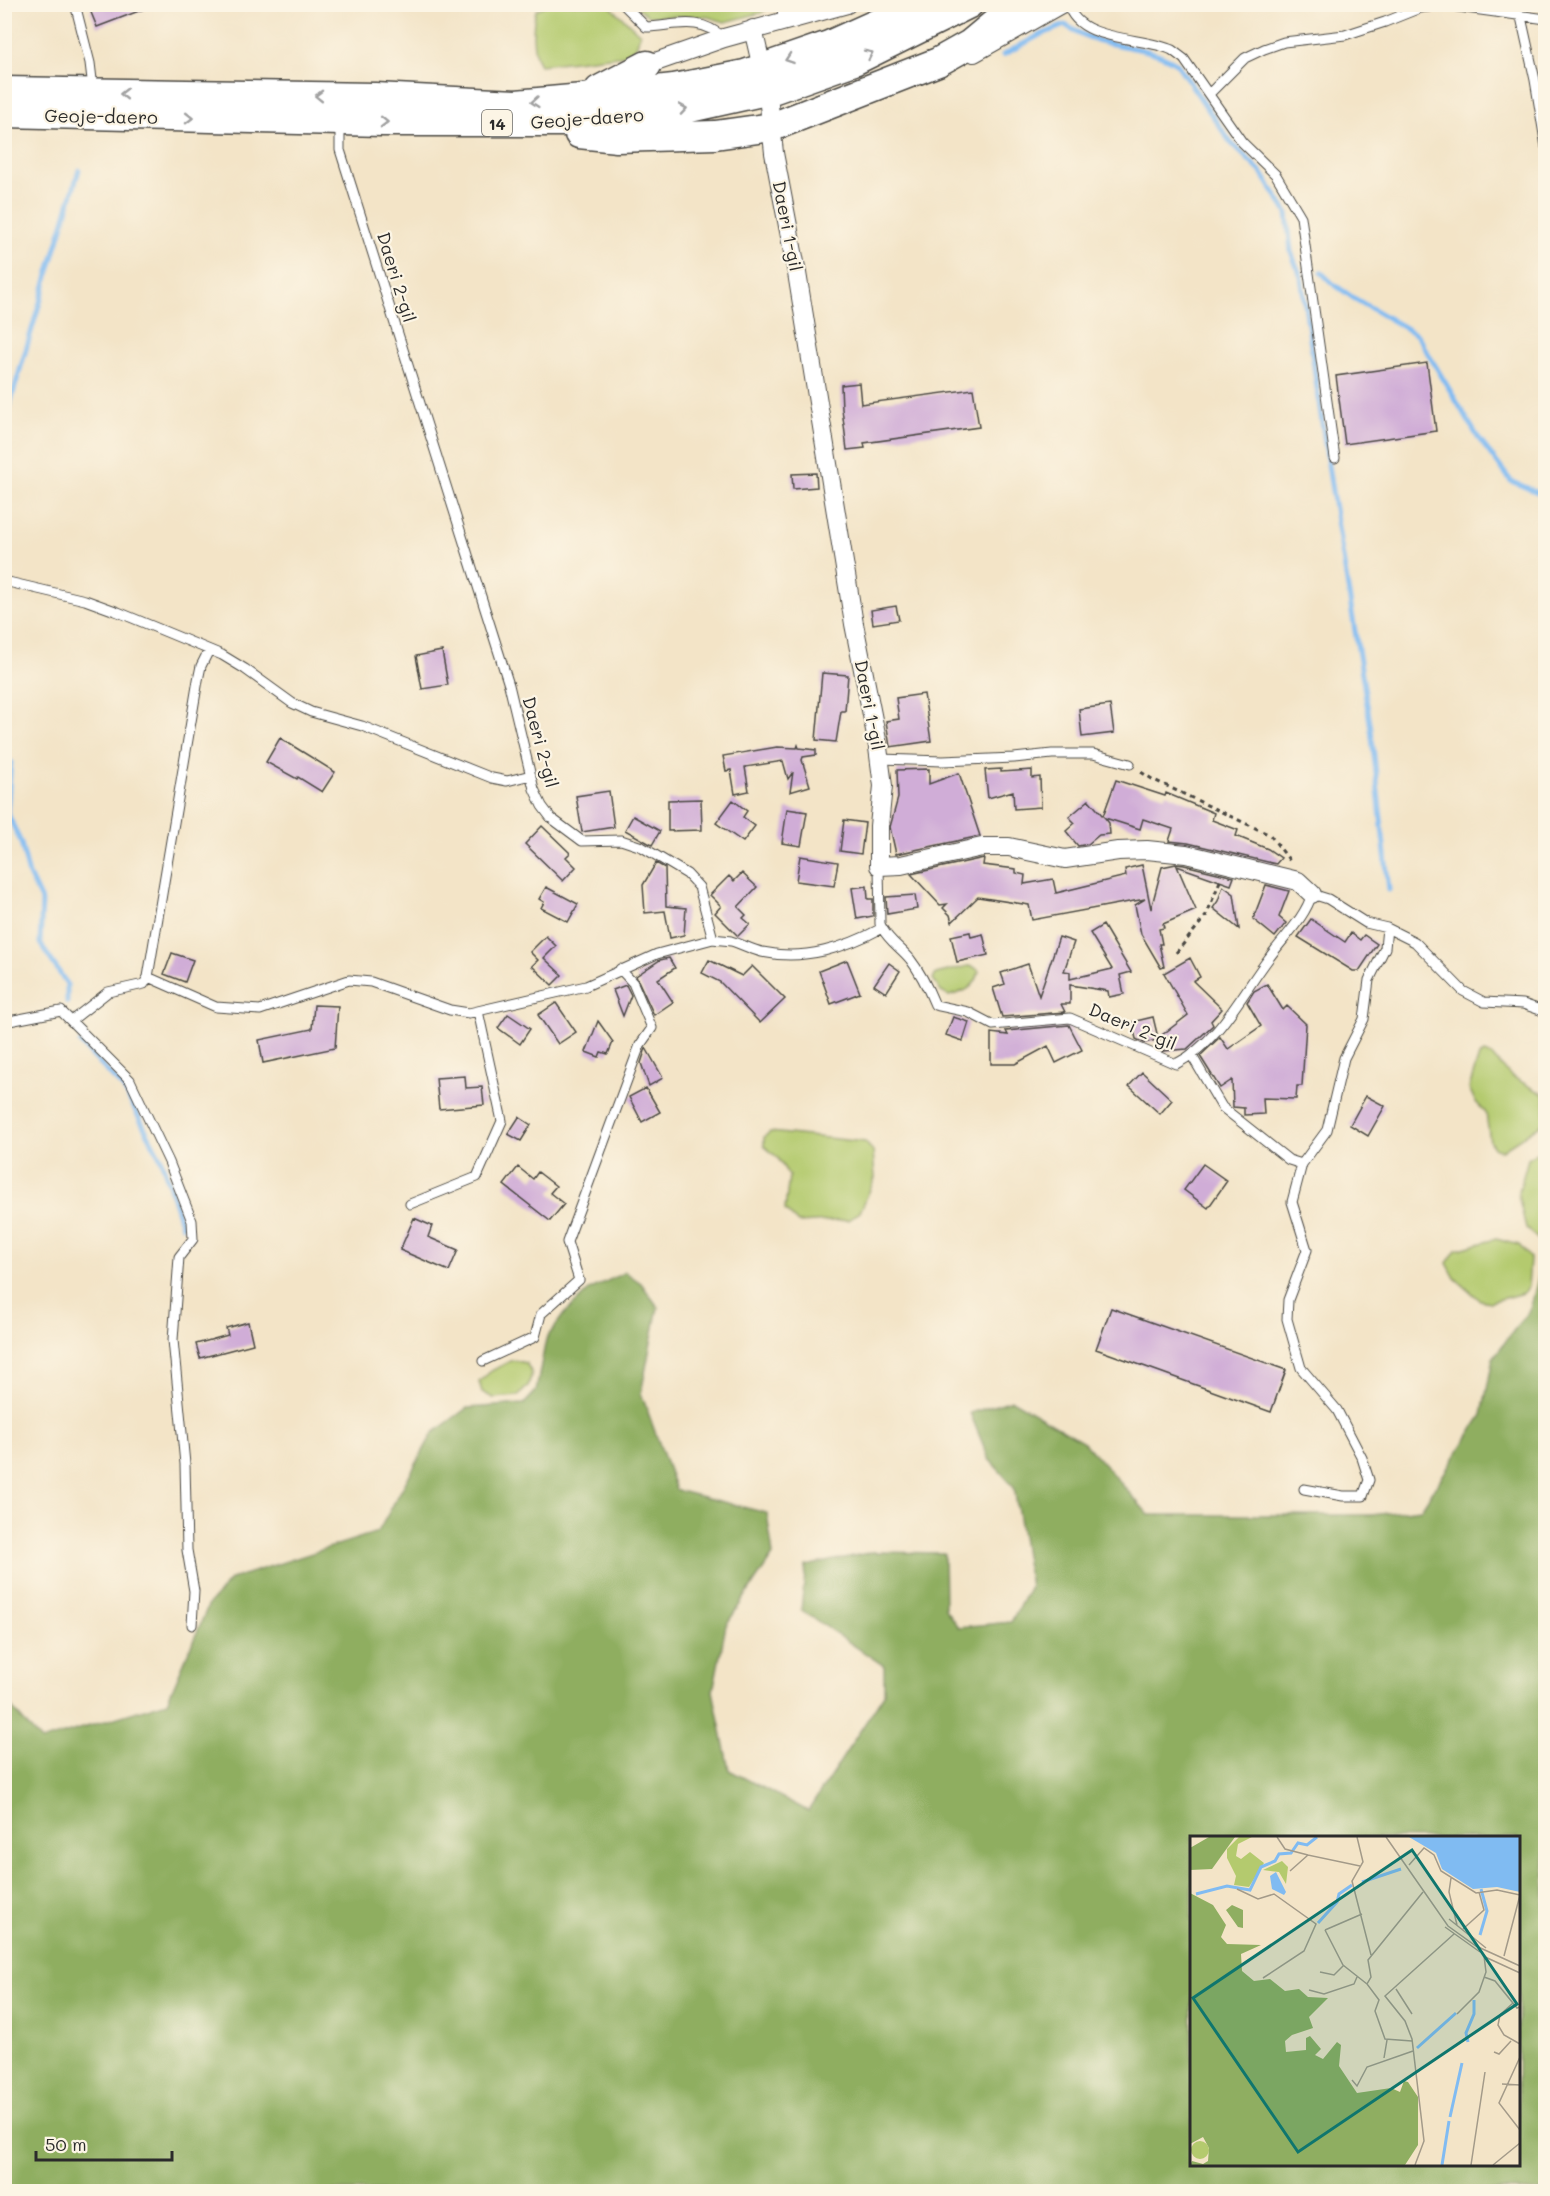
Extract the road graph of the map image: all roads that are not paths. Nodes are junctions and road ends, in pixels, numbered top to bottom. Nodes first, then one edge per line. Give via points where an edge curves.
1 (75, 4) edge
2 (623, 4) edge
3 (847, 4) edge
4 (920, 4) edge
5 (969, 4) edge
6 (1018, 4) edge
7 (1061, 4) edge
8 (1068, 4) edge
9 (782, 13) edge
10 (1521, 17) junction
11 (1545, 20) edge
12 (753, 29) junction
13 (724, 38) junction
14 (962, 48) junction
15 (759, 55) dead end
16 (647, 65) joint
17 (4, 92) edge
18 (94, 93) junction
19 (1209, 94) junction
20 (584, 98) junction
21 (1542, 102) edge
22 (4, 113) edge
23 (770, 116) junction
24 (340, 121) junction
25 (539, 123) junction
26 (1545, 147) edge
27 (1335, 458) dead end
28 (4, 581) edge
29 (209, 650) junction
30 (880, 759) junction
31 (1130, 764) road end
32 (531, 776) junction
33 (879, 866) junction
34 (1312, 894) junction
35 (882, 928) junction
36 (1387, 928) junction
37 (713, 939) junction
38 (620, 969) junction
39 (148, 977) junction
40 (478, 1011) junction
41 (1545, 1012) edge
42 (71, 1021) junction
43 (4, 1023) edge
44 (1192, 1056) junction
45 (1302, 1164) junction
46 (410, 1204) dead end
47 (483, 1362) dead end
48 (1304, 1489) dead end
49 (192, 1625) dead end

1 - 18 lane
2 - 13 lane via 646,27 676,22 700,24
3 - 9 street
4 -> 20 highway, Geoje-daero / 14 via 829,45 745,74 674,88
25 -> 5 highway, Geoje-daero / 14 via 685,109 775,88 854,61
6 - 14 highway
7 - 14 street via 972,54
8 - 19 lane via 1070,13 1098,33 1171,50 1184,59
9 - 12 street
10 - 11 lane
10 - 19 lane via 1444,5 1420,8 1345,35 1284,42 1264,49 1245,58
10 - 21 lane
12 - 13 street
12 - 15 street
13 - 16 street
14 - 23 highway via 938,62
16 - 20 highway
17 - 18 highway, Geoje-daero / 14
20 -> 18 highway, Geoje-daero / 14 via 516,104 364,97
19 - 27 lane via 1242,142 1276,174 1301,217
21 - 26 lane
22 -> 24 highway, Geoje-daero / 14
23 - 25 highway via 715,135 617,138 586,136
23 - 30 street, Daeri 1-gil
24 -> 25 highway, Geoje-daero / 14
24 - 32 lane, Daeri 2-gil via 340,150 509,685
28 - 29 lane via 86,600
29 - 32 lane via 310,712 362,726 492,778 507,781
29 - 39 lane via 198,680
30 - 31 lane via 943,761 1093,754
30 - 33 street, Daeri 1-gil via 883,786
32 - 37 lane, Daeri 2-gil via 551,818 582,841 621,840 642,847 687,874 699,887
33 - 34 street via 901,865 982,847 1009,847 1065,859 1147,850 1186,854 1298,881
33 - 35 lane
34 - 36 lane via 1328,899 1366,923
34 - 44 lane, Daeri 2-gil via 1307,910 1250,983 1229,1017
35 - 37 lane via 845,945 795,956
35 - 44 lane, Daeri 2-gil via 890,941 909,957 935,1005 968,1012 993,1025 1070,1018 1176,1064
36 - 41 lane via 1415,942 1463,991 1484,1002 1523,1004
36 - 45 lane via 1385,948 1369,980 1364,1019 1344,1058 1327,1130
37 - 38 lane
38 - 40 lane via 586,986
38 - 47 lane via 633,983 652,1028 640,1045 567,1242 579,1280 541,1314 535,1337
39 - 40 lane via 216,1007 260,1010 349,980 371,982 450,1010
39 - 42 lane via 144,984 108,992
40 - 46 lane via 502,1121 477,1177
42 - 43 lane via 61,1011
42 - 49 lane via 130,1080 192,1221 193,1239 179,1257 173,1340 185,1464 187,1550 194,1591
44 - 45 lane via 1222,1107 1289,1160
45 - 48 lane via 1292,1202 1307,1250 1288,1300 1287,1319 1301,1368 1337,1410 1369,1480 1363,1496

